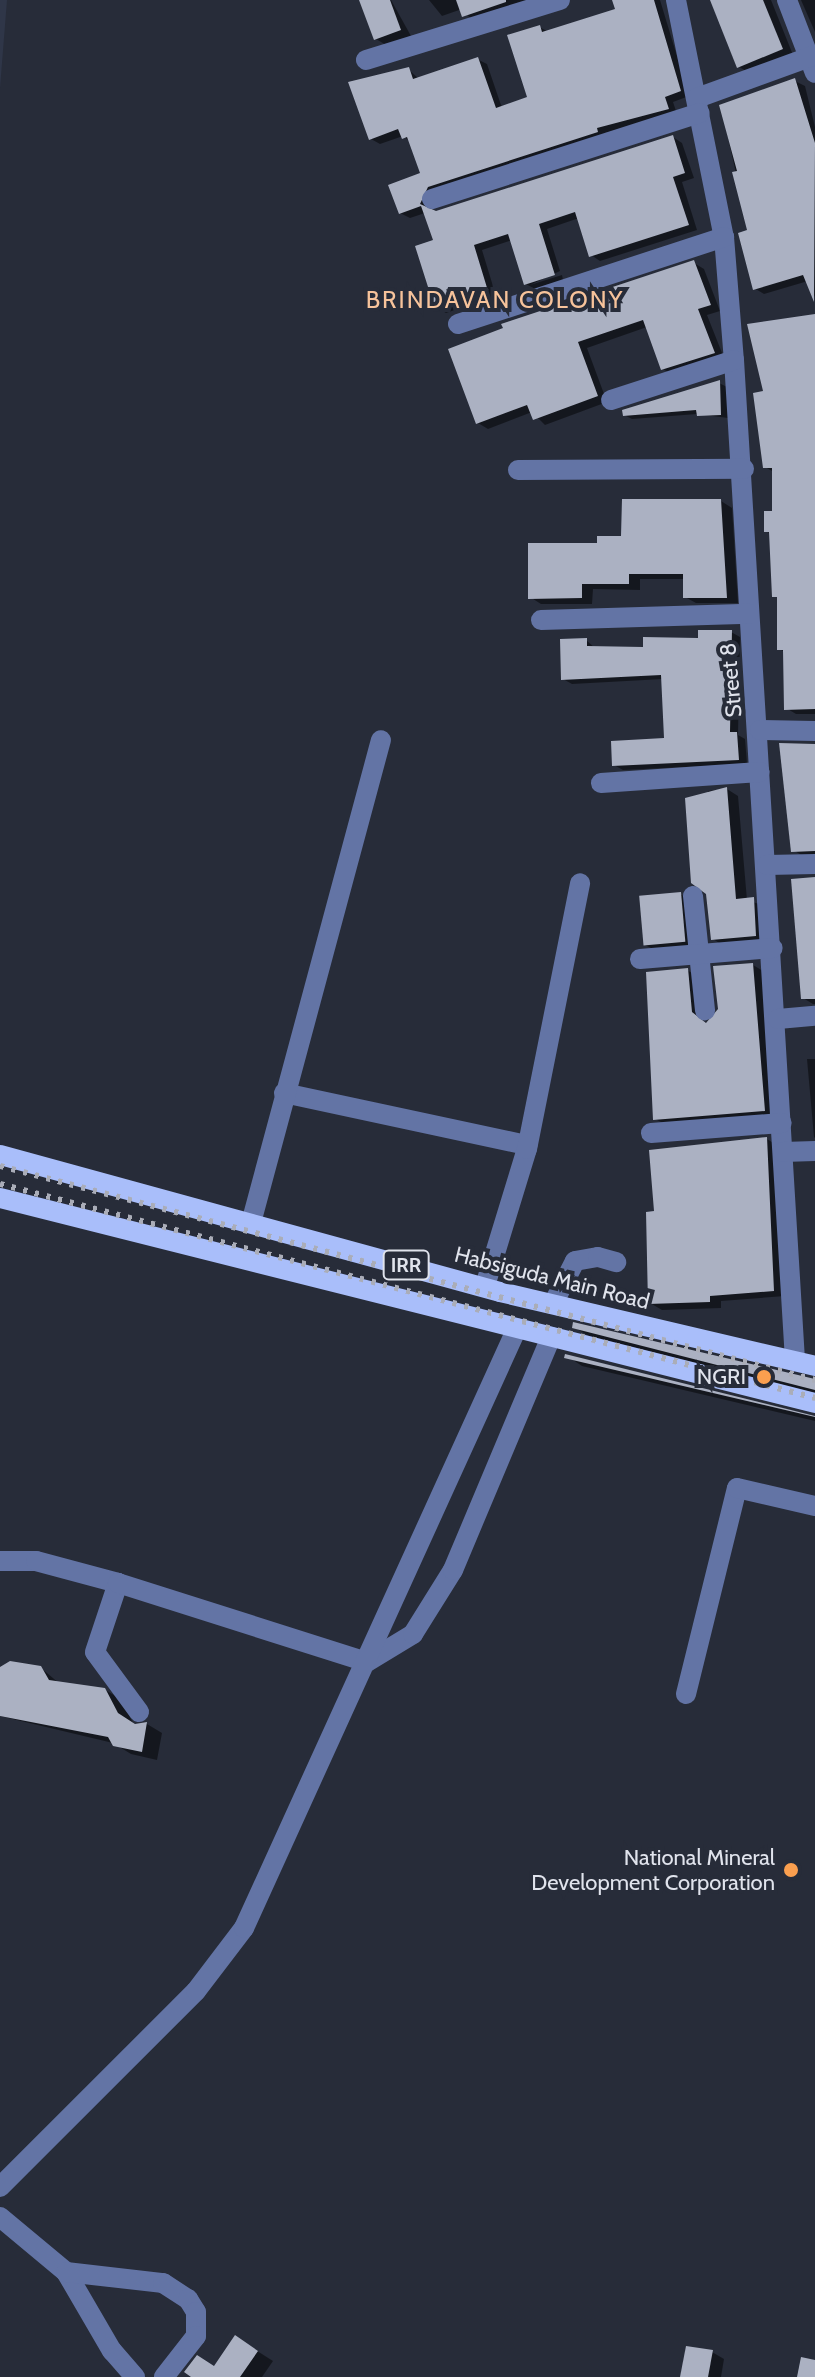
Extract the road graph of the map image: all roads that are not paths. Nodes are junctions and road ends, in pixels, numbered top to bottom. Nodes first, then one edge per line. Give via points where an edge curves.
1 (560, 0) edge
2 (676, 0) edge
3 (787, 0) edge
4 (366, 60) dead end
5 (813, 62) edge
6 (699, 106) junction
7 (432, 199) dead end
8 (724, 237) junction
9 (458, 324) dead end
10 (734, 360) junction
11 (611, 400) dead end
12 (744, 469) junction
13 (518, 470) dead end
14 (749, 614) junction
15 (541, 620) dead end
16 (760, 730) junction
17 (815, 731) edge
18 (381, 740) dead end
19 (760, 772) junction
20 (601, 783) dead end
21 (815, 864) edge
22 (767, 865) junction
23 (580, 883) dead end
24 (693, 896) dead end
25 (773, 948) junction
26 (700, 956) junction
27 (640, 959) dead end
28 (705, 1010) dead end
29 (815, 1016) edge
30 (778, 1019) junction
31 (284, 1093) junction
32 (782, 1123) junction
33 (651, 1133) dead end
34 (527, 1145) junction
35 (815, 1151) edge
36 (783, 1152) junction
37 (0, 1155) edge
38 (0, 1198) edge
39 (251, 1223) junction
40 (616, 1262) dead end
41 (485, 1286) junction
42 (553, 1304) junction
43 (517, 1328) junction
44 (551, 1337) junction
45 (805, 1364) edge
46 (815, 1403) edge
47 (815, 1506) edge
48 (0, 1561) edge
49 (118, 1583) junction
50 (367, 1662) junction
51 (686, 1694) dead end
52 (139, 1712) dead end
53 (0, 2187) edge
54 (0, 2217) edge
55 (66, 2272) junction
56 (135, 2377) edge
57 (164, 2377) edge

1 - 4 street
2 - 6 street, Street 8
3 - 5 street
5 - 6 street
6 - 7 street
6 - 8 street, Street 8
8 - 9 street
8 - 10 street, Street 8
10 - 11 street
10 - 12 street, Street 8
12 - 13 street
12 - 14 street, Street 8
14 - 15 street
14 - 16 street, Street 8
16 - 17 street
16 - 19 street, Street 8
18 - 31 street
19 - 20 street
19 - 22 street, Street 8
21 - 22 street
22 - 25 street, Street 8
23 - 34 street
24 - 26 street
25 - 26 street
25 - 30 street, Street 8
26 - 27 street
26 - 28 street
29 - 30 street
30 - 32 street, Street 8
31 - 34 street
31 - 39 street
32 - 33 street
32 - 36 street, Street 8
34 - 41 street
35 - 36 street
36 - 45 street, Street 8
37 - 39 main road, Habsiguda Main Road / IRR
38 - 43 main road, IRR
39 - 41 main road, Habsiguda Main Road / IRR
40 - 42 street via 598,1257 575,1261
41 - 42 main road, Habsiguda Main Road / IRR
42 - 45 main road, Habsiguda Main Road / IRR
43 - 44 main road, IRR
43 - 50 street
44 - 46 main road, IRR
44 - 50 street via 436,1600 413,1634
47 - 51 street via 737,1488
48 - 49 street via 36,1561
49 - 50 street
49 - 52 street via 95,1652 103,1670
50 - 53 street via 232,1947 168,2019
54 - 55 street
55 - 56 street via 112,2351
55 - 57 street via 163,2283 188,2299 196,2312 196,2336

